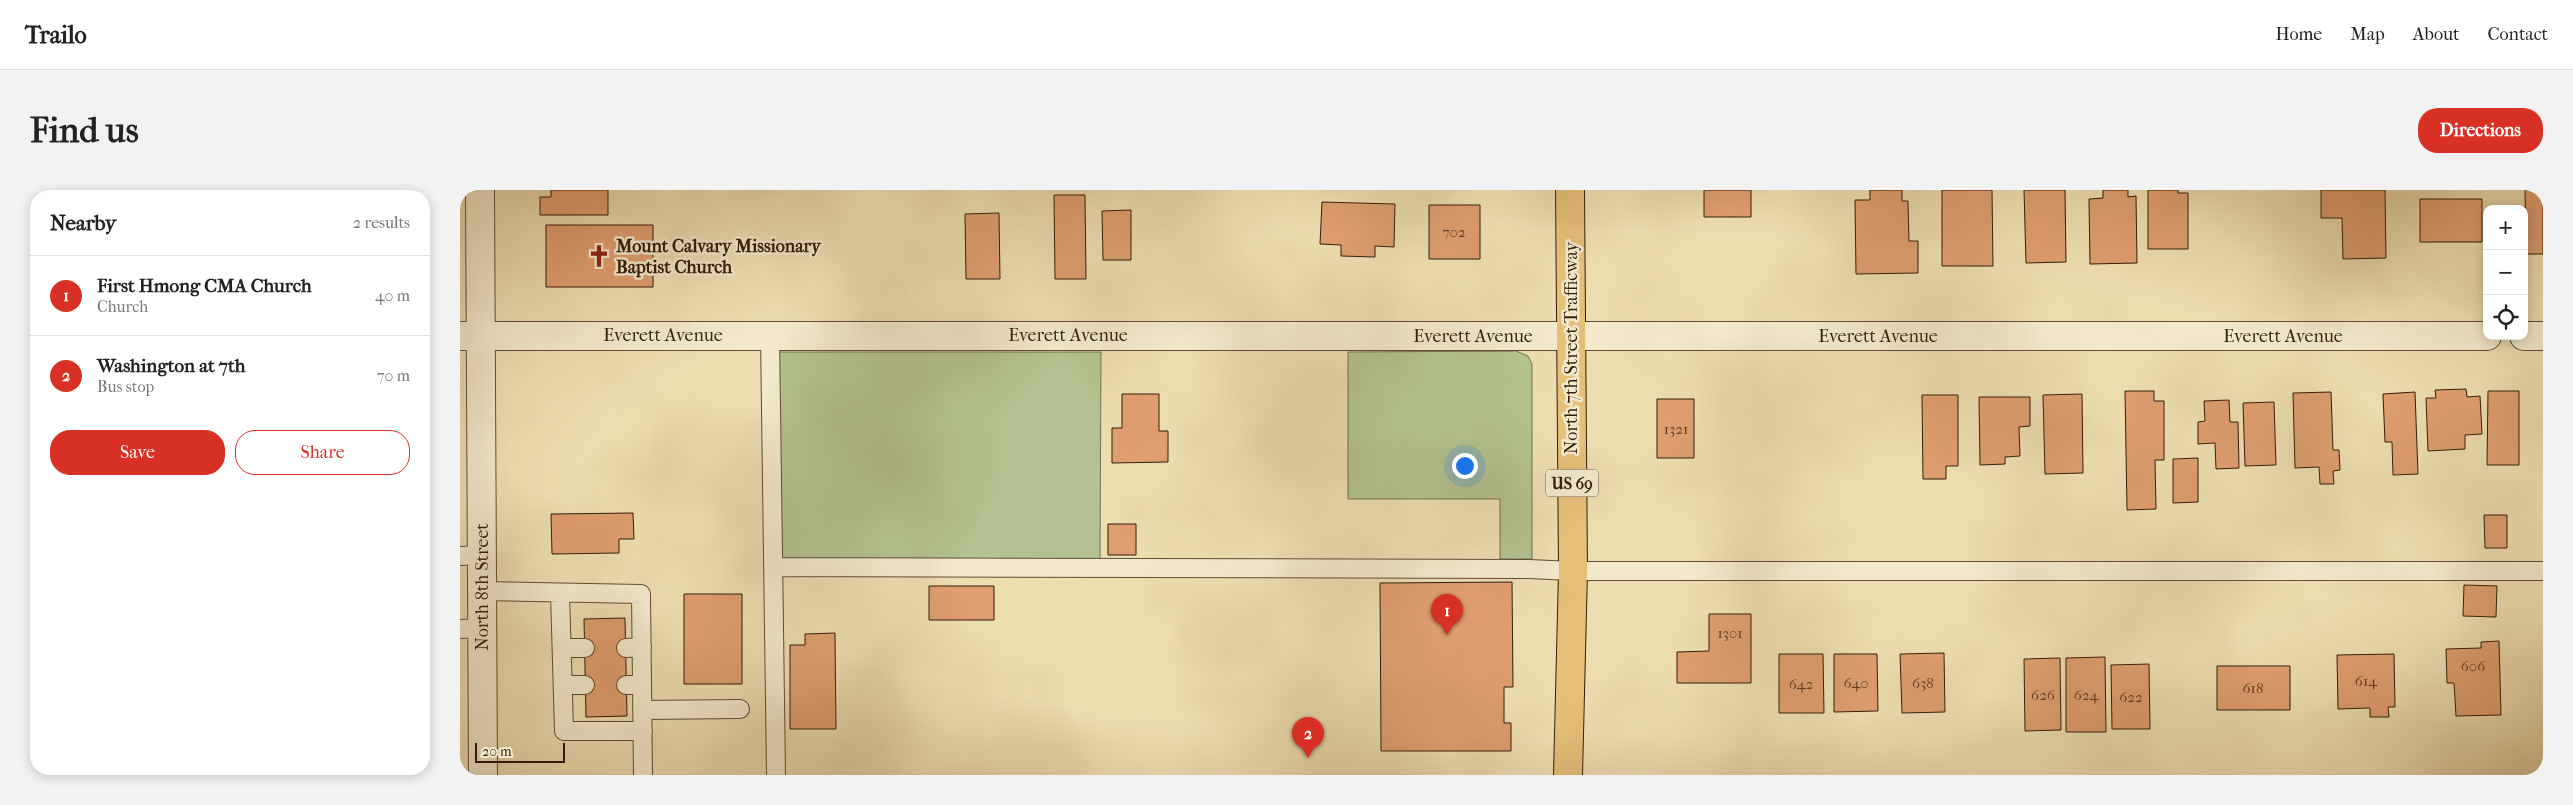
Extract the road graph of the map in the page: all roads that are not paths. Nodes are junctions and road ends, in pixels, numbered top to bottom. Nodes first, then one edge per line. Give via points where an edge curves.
1 (480, 190) edge
2 (1570, 190) edge
3 (770, 335) junction
4 (470, 336) edge
5 (1571, 336) junction
6 (2483, 336) edge
7 (2528, 336) edge
8 (2543, 336) edge
9 (471, 556) edge
10 (773, 567) junction
11 (2543, 570) edge
12 (1573, 572) junction
13 (482, 591) junction
14 (560, 593) junction
15 (471, 629) edge
16 (562, 648) junction
17 (584, 648) dead end
18 (585, 684) dead end
19 (563, 685) junction
20 (740, 709) dead end
21 (642, 710) junction
22 (643, 731) junction
23 (483, 775) edge
24 (643, 775) edge
25 (776, 775) edge
26 (1568, 775) edge

1 - 4 street, North 8th Street
2 - 5 main road, North 7th Street Trafficway / US 69
3 - 4 street, Everett Avenue
3 - 5 street, Everett Avenue
3 - 10 lane
4 - 9 street, North 8th Street
5 - 6 street, Everett Avenue
5 - 12 main road, North 7th Street Trafficway / US 69
7 - 8 street
9 - 13 street, North 8th Street
10 - 12 lane via 1516,569
10 - 25 lane
11 - 12 lane
12 - 26 main road, North 7th Street Trafficway / US 69
13 - 14 lane
13 - 15 street, North 8th Street
14 - 16 lane
14 - 21 lane via 641,594 634,648 634,685
15 - 23 street, North 8th Street
16 - 17 lane
16 - 19 lane
18 - 19 lane
19 - 22 lane via 564,731
20 - 21 lane
21 - 22 lane
22 - 24 lane

